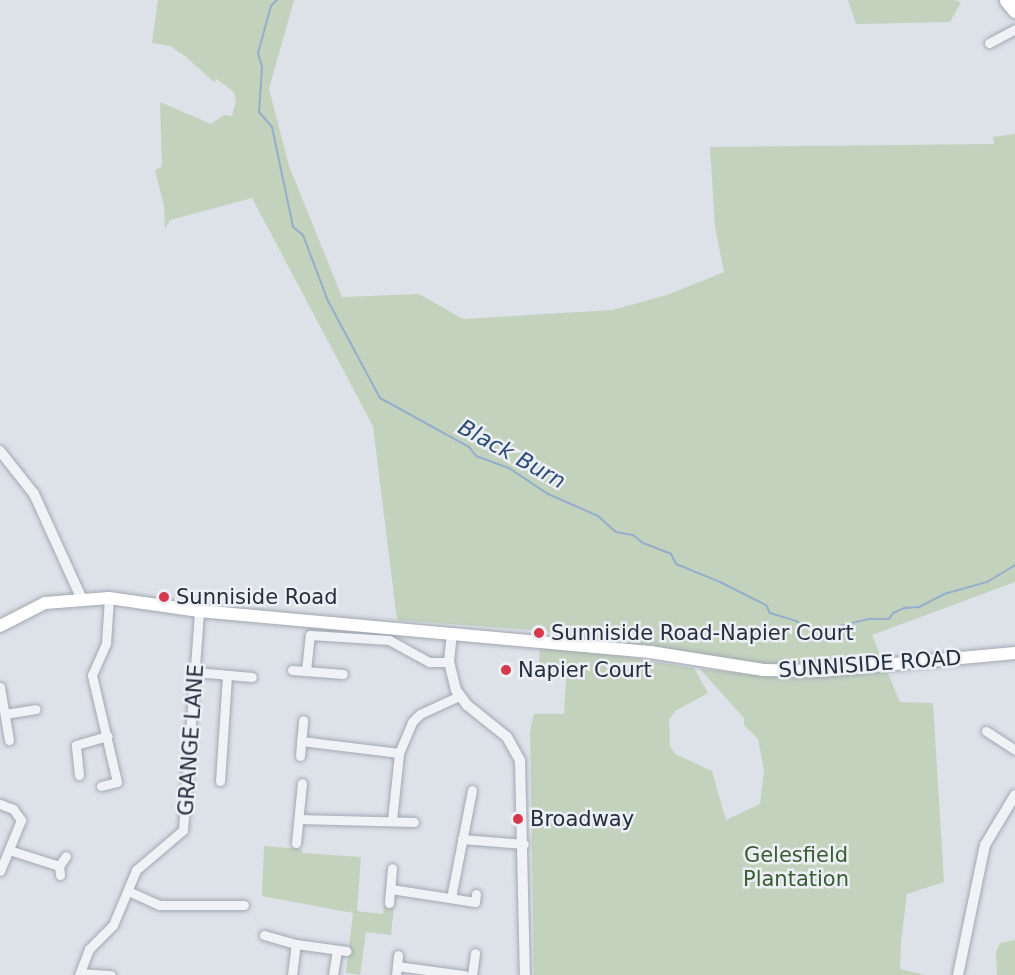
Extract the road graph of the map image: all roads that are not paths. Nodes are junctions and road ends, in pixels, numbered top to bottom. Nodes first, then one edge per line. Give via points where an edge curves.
1 (1007, 0) edge
2 (1015, 10) edge
3 (1015, 29) edge
4 (989, 43) dead end
5 (0, 451) edge
6 (81, 597) junction
7 (109, 598) junction
8 (199, 610) junction
9 (0, 626) edge
10 (452, 633) junction
11 (1015, 653) edge
12 (449, 662) junction
13 (292, 670) dead end
14 (306, 671) junction
15 (196, 672) junction
16 (343, 674) dead end
17 (227, 675) junction
18 (252, 676) dead end
19 (0, 687) edge
20 (459, 696) junction
21 (36, 709) dead end
22 (5, 714) junction
23 (303, 720) dead end
24 (986, 731) dead end
25 (108, 736) junction
26 (9, 740) dead end
27 (301, 741) junction
28 (1015, 750) edge
29 (399, 753) junction
30 (300, 756) dead end
31 (80, 771) dead end
32 (220, 781) dead end
33 (302, 783) dead end
34 (100, 786) dead end
35 (472, 790) dead end
36 (1015, 795) edge
37 (0, 804) edge
38 (299, 819) junction
39 (392, 820) junction
40 (414, 822) dead end
41 (462, 839) junction
42 (296, 843) dead end
43 (524, 844) junction
44 (9, 850) junction
45 (66, 856) dead end
46 (392, 868) dead end
47 (0, 872) edge
48 (391, 889) junction
49 (128, 891) junction
50 (476, 894) dead end
51 (451, 898) junction
52 (389, 903) dead end
53 (244, 905) dead end
54 (264, 935) dead end
55 (296, 944) junction
56 (475, 953) dead end
57 (398, 955) dead end
58 (396, 970) edge
59 (80, 974) edge
60 (447, 974) edge
61 (111, 975) edge
62 (292, 975) edge
63 (333, 975) edge
64 (464, 975) edge
65 (472, 975) edge
66 (525, 975) edge
67 (958, 975) edge

1 - 2 highway
3 - 4 street
5 - 6 street via 34,494
6 - 7 main road, SUNNISIDE ROAD
6 - 9 main road, SUNNISIDE ROAD via 45,603
7 - 8 main road, SUNNISIDE ROAD
7 - 25 street via 105,643 92,675
8 - 10 main road, SUNNISIDE ROAD
8 - 15 street, GRANGE LANE
10 - 11 main road, SUNNISIDE ROAD via 650,652 781,671
10 - 12 street
12 - 14 street via 429,662 389,640 309,635
12 - 20 street
13 - 14 street
14 - 16 street
15 - 17 street
15 - 49 street, GRANGE LANE via 183,830 140,866
17 - 18 street
17 - 32 street
19 - 22 street
20 - 29 street via 420,714
20 - 43 street via 515,747 522,773
21 - 22 street
22 - 26 street
23 - 27 street
24 - 28 street
25 - 31 street via 76,746
25 - 34 street via 117,782
27 - 29 street
27 - 30 street
29 - 39 street
33 - 38 street
35 - 41 street
36 - 67 street via 985,845
37 - 44 street via 13,809 21,820
38 - 39 street
38 - 42 street
39 - 40 street
41 - 43 street
41 - 51 street
43 - 66 street
44 - 45 street via 59,870
44 - 47 street
46 - 48 street
48 - 51 street
48 - 52 street
49 - 53 street via 159,905
49 - 59 street, GRANGE LANE via 114,925 89,949
50 - 51 street via 475,902
54 - 55 street
55 - 62 street
55 - 63 street via 342,950
56 - 65 street
57 - 58 street
58 - 60 street
59 - 61 street
60 - 64 street

